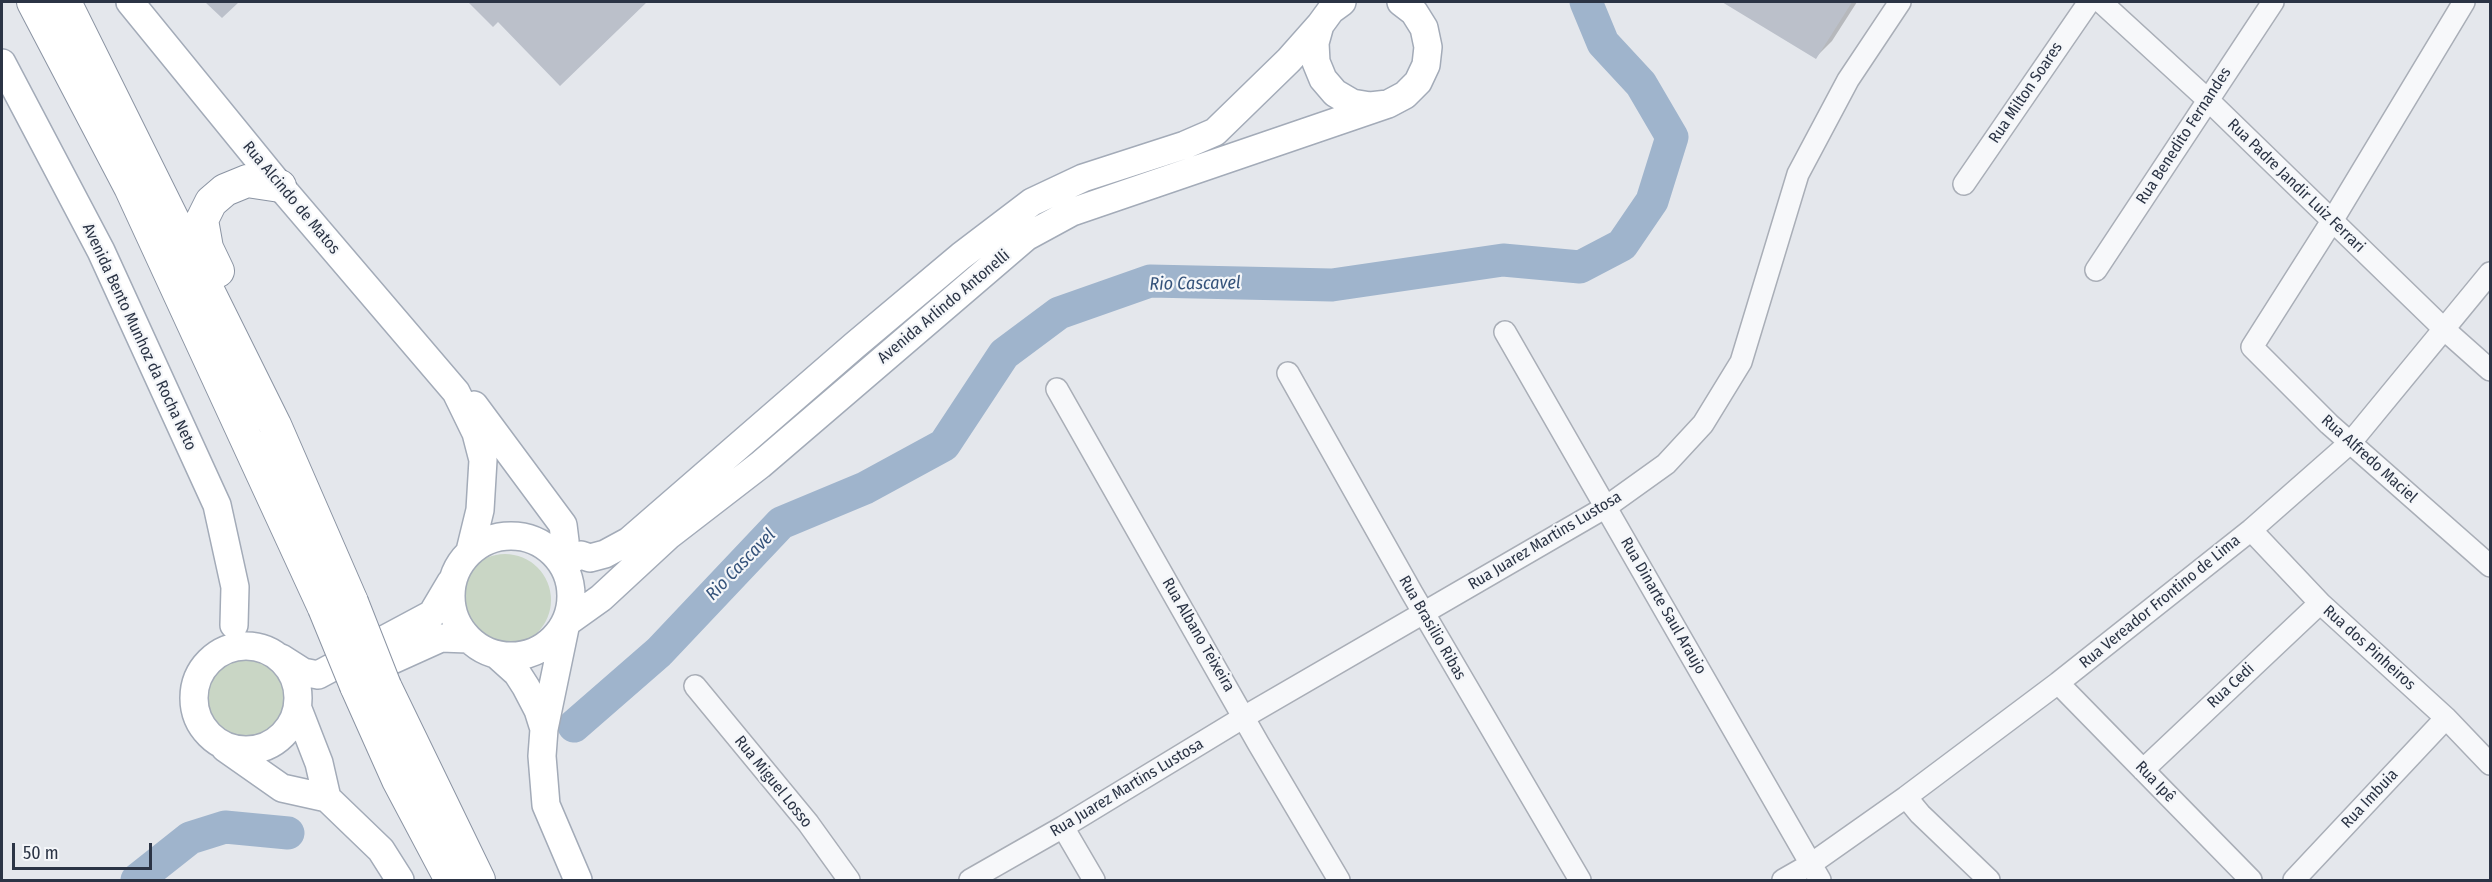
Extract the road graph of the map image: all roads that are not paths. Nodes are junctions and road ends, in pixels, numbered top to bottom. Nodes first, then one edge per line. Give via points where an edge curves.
1 (33, 2) edge
2 (65, 2) edge
3 (130, 2) edge
4 (1401, 2) edge
5 (1419, 2) edge
6 (1900, 2) edge
7 (2088, 2) edge
8 (2101, 2) edge
9 (2273, 2) edge
10 (2464, 2) edge
11 (1332, 10) edge
12 (1424, 28) junction
13 (2, 63) edge
14 (2208, 100) junction
15 (1389, 104) junction
16 (1964, 184) dead end
17 (280, 186) junction
18 (2332, 221) junction
19 (2096, 270) dead end
20 (2490, 273) edge
21 (2445, 330) junction
22 (1505, 332) dead end
23 (2490, 370) edge
24 (1288, 373) dead end
25 (1057, 389) dead end
26 (456, 392) junction
27 (275, 426) junction
28 (2351, 442) junction
29 (1606, 507) junction
30 (2251, 530) junction
31 (470, 551) junction
32 (562, 563) junction
33 (2490, 566) edge
34 (453, 577) junction
35 (2320, 603) junction
36 (338, 605) junction
37 (1424, 613) junction
38 (566, 623) junction
39 (234, 625) junction
40 (468, 639) junction
41 (270, 651) junction
42 (497, 655) junction
43 (203, 668) junction
44 (2058, 683) junction
45 (371, 686) junction
46 (695, 687) dead end
47 (298, 709) junction
48 (1244, 717) junction
49 (2446, 718) junction
50 (544, 729) junction
51 (218, 743) junction
52 (2490, 764) edge
53 (2143, 770) junction
54 (398, 780) junction
55 (1906, 797) junction
56 (327, 798) junction
57 (1063, 827) junction
58 (1815, 872) edge
59 (400, 880) edge
60 (433, 880) edge
61 (451, 880) edge
62 (479, 880) edge
63 (578, 880) edge
64 (849, 880) edge
65 (970, 880) edge
66 (1094, 880) edge
67 (1339, 880) edge
68 (1580, 880) edge
69 (1783, 880) edge
70 (1989, 880) edge
71 (2251, 880) edge
72 (2294, 880) edge

1 - 36 highway via 130,187
2 - 27 highway
3 - 17 main road, Rua Alcindo de Matos
4 - 12 main road via 1414,12
5 - 12 main road, Avenida Arlindo Antonelli
6 - 29 street, Rua Juarez Martins Lustosa via 1848,80 1798,174 1741,362 1696,432 1666,464
7 - 16 street, Rua Milton Soares
8 - 14 street, Rua Padre Jandir Luiz Ferrari
9 - 14 street, Rua Benedito Fernandes
10 - 18 street
11 - 15 main road, Avenida Arlindo Antonelli via 1315,43 1316,62 1323,79 1335,93 1352,102 1370,106
11 - 32 main road, Avenida Arlindo Antonelli via 1289,60 1215,132 1083,178 1032,202 855,345 629,541 597,556 581,555
12 - 15 main road, Avenida Arlindo Antonelli via 1426,65 1418,82
13 - 39 main road, Avenida Bento Munhoz da Rocha Neto via 101,251 217,505 235,587
14 - 18 street, Rua Padre Jandir Luiz Ferrari
14 - 19 street, Rua Benedito Fernandes
15 - 38 main road, Avenida Arlindo Antonelli via 1072,212 1026,237 760,465 668,536 601,598
17 - 26 main road, Rua Alcindo de Matos
17 - 27 highway via 247,181 225,190 210,202 202,220 207,248 262,364
18 - 21 street, Rua Padre Jandir Luiz Ferrari
18 - 28 street, Rua Alfredo Maciel via 2252,347
20 - 21 street, Rua Vereador Frontino de Lima
21 - 23 street, Rua Padre Jandir Luiz Ferrari
21 - 28 street, Rua Vereador Frontino de Lima
22 - 29 street, Rua Dinarte Saul Araujo
24 - 37 street, Rua Brasilio Ribas
25 - 48 street, Rua Albano Teixeira
26 - 31 main road, Rua Alcindo de Matos via 476,433 483,460 480,510
26 - 32 main road, Rua Alcindo de Matos via 470,399 563,525 566,541
27 - 36 highway
28 - 30 street, Rua Vereador Frontino de Lima
28 - 33 street, Rua Alfredo Maciel
29 - 37 street, Rua Juarez Martins Lustosa
29 - 58 street, Rua Dinarte Saul Araujo
30 - 35 street, Rua dos Pinheiros
30 - 44 street, Rua Vereador Frontino de Lima
31 - 32 main road via 488,540 508,535 529,538 548,548
31 - 34 main road
32 - 38 main road via 570,582 572,603
34 - 40 main road via 452,610
34 - 41 main road via 432,614 318,675 303,672
35 - 49 street, Rua dos Pinheiros
35 - 53 street, Rua Cedi
36 - 45 highway, bridge
37 - 48 street, Rua Juarez Martins Lustosa
37 - 68 street, Rua Brasilio Ribas
38 - 42 main road via 554,640 537,651
38 - 50 main road
39 - 41 main road
39 - 43 main road
40 - 42 main road
40 - 47 main road via 441,638 322,691
41 - 43 main road via 256,646 226,649
41 - 47 main road via 294,675
42 - 50 main road via 526,687
43 - 51 main road via 195,683 193,700 201,724
44 - 53 street, Rua Ipê
44 - 55 street, Rua Vereador Frontino de Lima
45 - 54 highway
45 - 62 highway
46 - 64 street, Rua Miguel Losso via 808,823
47 - 51 main road via 285,734 267,746 246,751
47 - 56 main road via 319,763
48 - 57 street, Rua Juarez Martins Lustosa
48 - 67 street, Rua Albano Teixeira
49 - 52 street, Rua dos Pinheiros
49 - 72 street, Rua Imbuia
50 - 63 main road via 546,805
51 - 56 main road via 282,788
53 - 71 street, Rua Ipê
54 - 60 highway via 421,855
54 - 61 highway
55 - 58 street, Rua Vereador Frontino de Lima
55 - 70 street
56 - 59 main road via 381,850
57 - 65 street, Rua Juarez Martins Lustosa
57 - 66 street
58 - 69 street, Rua Vereador Frontino de Lima

